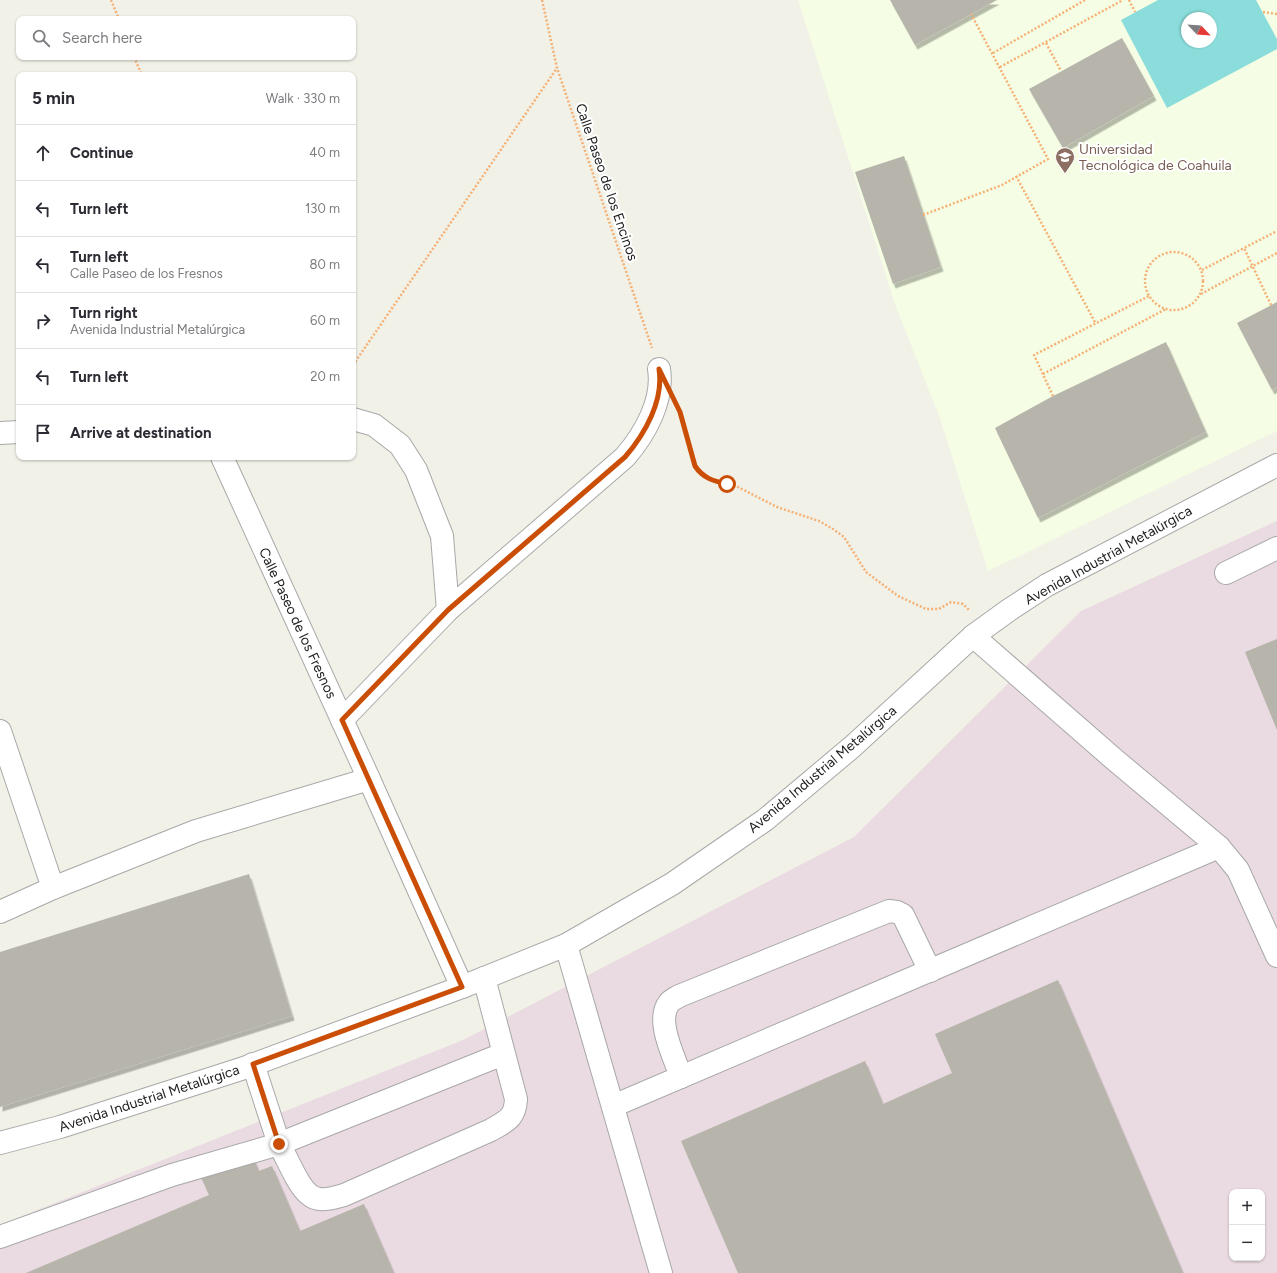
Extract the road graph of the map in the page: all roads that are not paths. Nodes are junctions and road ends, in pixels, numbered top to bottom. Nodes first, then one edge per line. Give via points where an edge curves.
1 (659, 369) road end
2 (356, 420) edge
3 (16, 432) edge
4 (0, 433) edge
5 (223, 460) edge
6 (1277, 465) edge
7 (1277, 548) edge
8 (1226, 573) dead end
9 (448, 610) junction
10 (979, 632) junction
11 (342, 720) junction
12 (0, 731) edge
13 (369, 779) junction
14 (1219, 847) junction
15 (53, 888) junction
16 (0, 912) edge
17 (566, 945) junction
18 (1277, 956) edge
19 (930, 971) junction
20 (484, 978) junction
21 (462, 987) junction
22 (503, 1054) junction
23 (253, 1064) junction
24 (682, 1077) junction
25 (613, 1106) junction
26 (0, 1143) edge
27 (279, 1144) junction
28 (0, 1238) edge
29 (661, 1273) edge

1 - 9 street via 659,393 638,442 625,457
2 - 9 street via 374,425 400,445 416,470 442,536
3 - 4 street
5 - 11 street, Calle Paseo de los Fresnos
6 - 10 street, Avenida Industrial Metalúrgica via 1047,585
7 - 8 street
9 - 11 street
10 - 14 street via 1115,760
10 - 17 street, Avenida Industrial Metalúrgica via 852,747 765,820 672,884
11 - 13 street, Calle Paseo de los Fresnos
12 - 15 street
13 - 15 street via 196,831
13 - 21 street, Calle Paseo de los Fresnos
14 - 18 street via 1238,870
14 - 19 street
15 - 16 street
17 - 20 street, Avenida Industrial Metalúrgica
17 - 25 street
19 - 24 street
19 - 24 street via 903,916 889,911 679,996 669,1003 663,1025
20 - 21 street, Avenida Industrial Metalúrgica
20 - 22 street
21 - 23 street, Avenida Industrial Metalúrgica
22 - 27 street
22 - 27 street via 516,1099 511,1118 491,1130 344,1195 316,1199 304,1192
23 - 26 street, Avenida Industrial Metalúrgica
23 - 27 street
24 - 25 street
25 - 29 street
27 - 28 street via 172,1175

